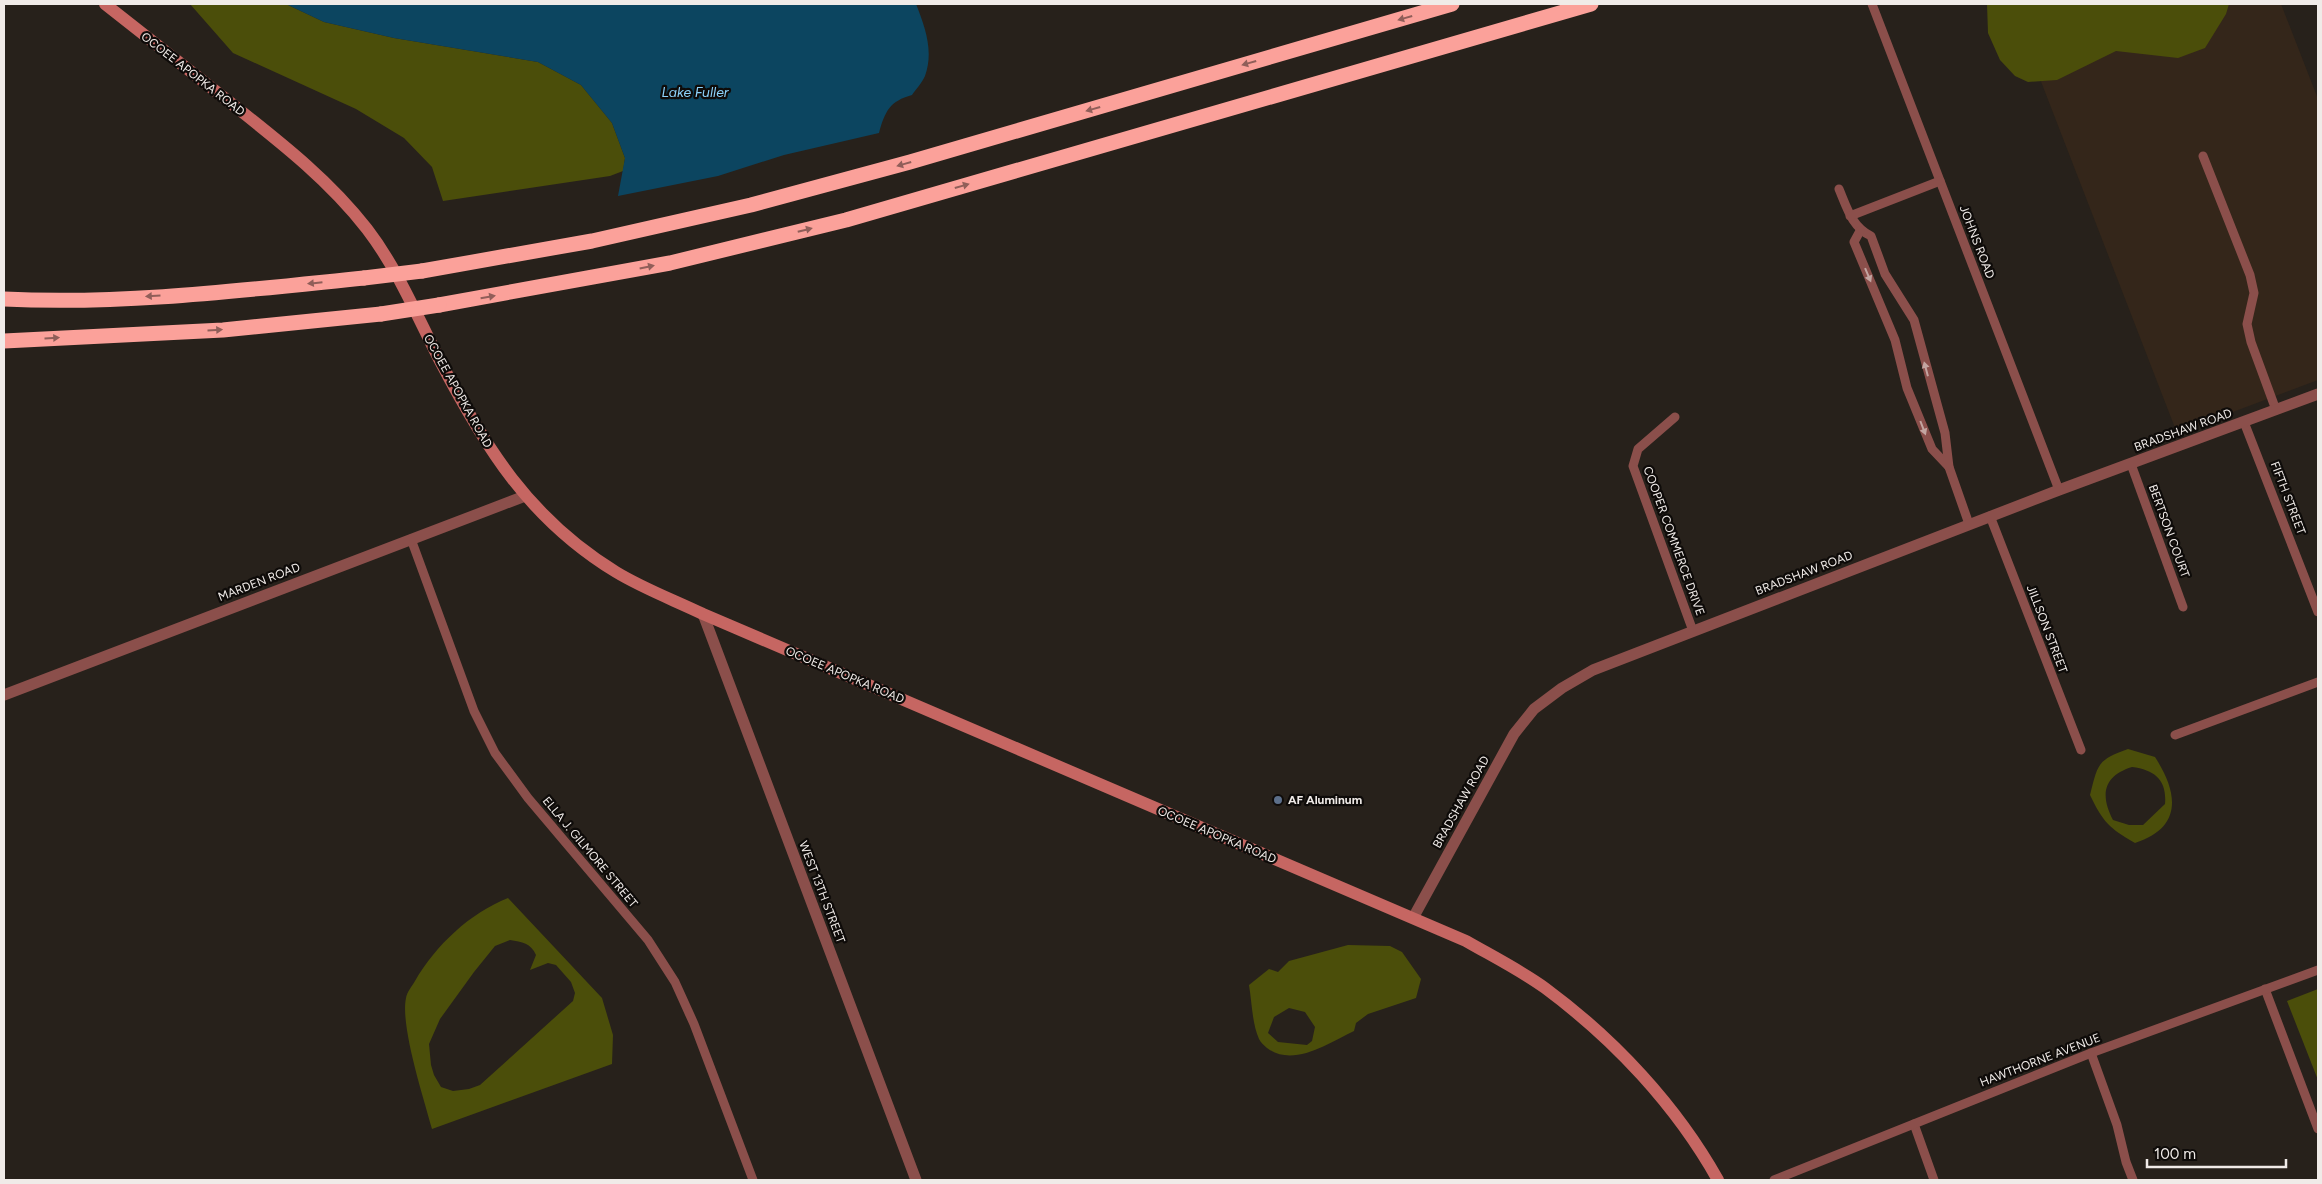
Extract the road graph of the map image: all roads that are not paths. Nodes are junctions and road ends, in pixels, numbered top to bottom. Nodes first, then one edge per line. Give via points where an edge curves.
1 (105, 4) edge
2 (1452, 4) edge
3 (1591, 4) edge
4 (1872, 4) edge
5 (2203, 156) dead end
6 (1940, 180) junction
7 (1840, 189) dead end
8 (1850, 216) junction
9 (1860, 231) junction
10 (4, 300) edge
11 (4, 341) edge
12 (2318, 394) edge
13 (2276, 410) junction
14 (1675, 417) dead end
15 (2244, 422) junction
16 (2131, 464) junction
17 (1949, 467) junction
18 (2059, 490) junction
19 (525, 496) junction
20 (1990, 516) junction
21 (1969, 524) junction
22 (411, 539) junction
23 (2183, 607) dead end
24 (2318, 612) edge
25 (703, 614) junction
26 (1693, 631) junction
27 (2318, 682) edge
28 (4, 695) edge
29 (2175, 735) dead end
30 (2081, 750) dead end
31 (1413, 918) junction
32 (2318, 970) edge
33 (2265, 989) junction
34 (2091, 1053) junction
35 (1914, 1124) junction
36 (2318, 1129) edge
37 (753, 1180) edge
38 (916, 1180) edge
39 (1718, 1180) edge
40 (1774, 1180) edge
41 (1934, 1180) edge
42 (2133, 1180) edge

1 - 19 main road, OCOEE APOPKA ROAD via 290,150 349,207 388,262 482,437
2 -> 10 highway, bridge via 910,162 751,205 592,241 364,278 166,295
11 -> 3 highway, bridge via 223,330 381,314 670,263 846,220
4 - 6 street, JOHNS ROAD
5 - 13 street via 2250,275 2254,293 2247,324
6 - 8 street
6 - 18 street, JOHNS ROAD
7 - 8 street
8 - 9 street
17 -> 9 street via 1945,433 1914,320 1885,274 1871,236
9 -> 17 street via 1854,242 1895,340 1908,388 1932,449
12 - 13 street, BRADSHAW ROAD
13 - 15 street, BRADSHAW ROAD
14 - 26 street, COOPER COMMERCE DRIVE via 1638,449 1633,466
15 - 16 street, BRADSHAW ROAD
15 - 24 street, FIFTH STREET
16 - 18 street, BRADSHAW ROAD
16 - 23 street, BERTSON COURT
17 - 21 street
18 - 20 street, BRADSHAW ROAD
19 - 22 street, MARDEN ROAD
19 - 25 main road, OCOEE APOPKA ROAD via 576,544 616,572
20 - 21 street, BRADSHAW ROAD
20 - 30 street, JILLSON STREET
21 - 26 street, BRADSHAW ROAD
22 - 28 street, MARDEN ROAD
22 - 37 street, ELLA J. GILMORE STREET via 474,711 495,753 528,798 648,940 675,982
25 - 31 main road, OCOEE APOPKA ROAD
25 - 38 street, WEST 13TH STREET
26 - 31 street, BRADSHAW ROAD via 1593,670 1534,709 1514,734
27 - 29 street
31 - 39 main road, OCOEE APOPKA ROAD via 1466,941 1544,988 1606,1039 1670,1109
32 - 33 street, HAWTHORNE AVENUE
33 - 34 street, HAWTHORNE AVENUE
33 - 36 street
34 - 35 street, HAWTHORNE AVENUE
34 - 42 street
35 - 40 street, HAWTHORNE AVENUE
35 - 41 street

